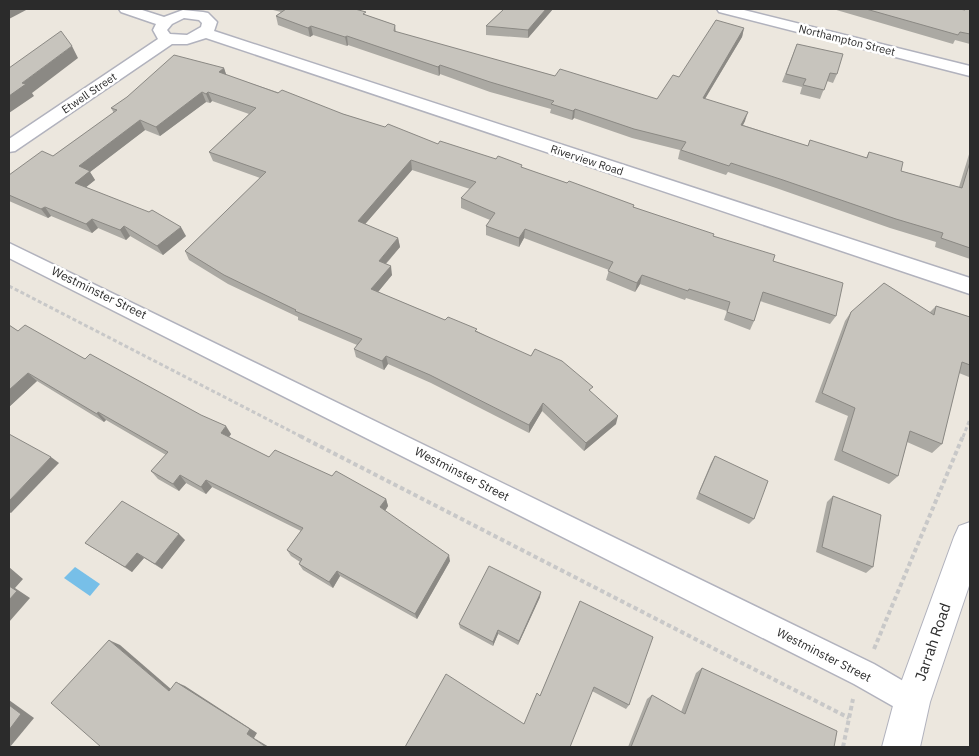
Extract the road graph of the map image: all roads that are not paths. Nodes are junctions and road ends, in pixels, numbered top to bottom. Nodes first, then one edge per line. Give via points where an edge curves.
1 (126, 9) edge
2 (724, 9) edge
3 (207, 19) edge
4 (165, 22) junction
5 (169, 39) junction
6 (970, 71) edge
7 (9, 147) edge
8 (9, 250) edge
9 (970, 286) edge
10 (970, 537) edge
11 (912, 702) junction
12 (901, 747) edge

1 - 4 street
2 - 6 street, Northampton Street
3 - 4 street via 183,14
3 - 5 street via 191,39
3 - 9 street, Riverview Road
4 - 5 street via 160,30
5 - 7 street, Etwell Street
8 - 11 street, Westminster Street via 864,674
10 - 11 street, Jarrah Road
11 - 12 street, Jarrah Road

